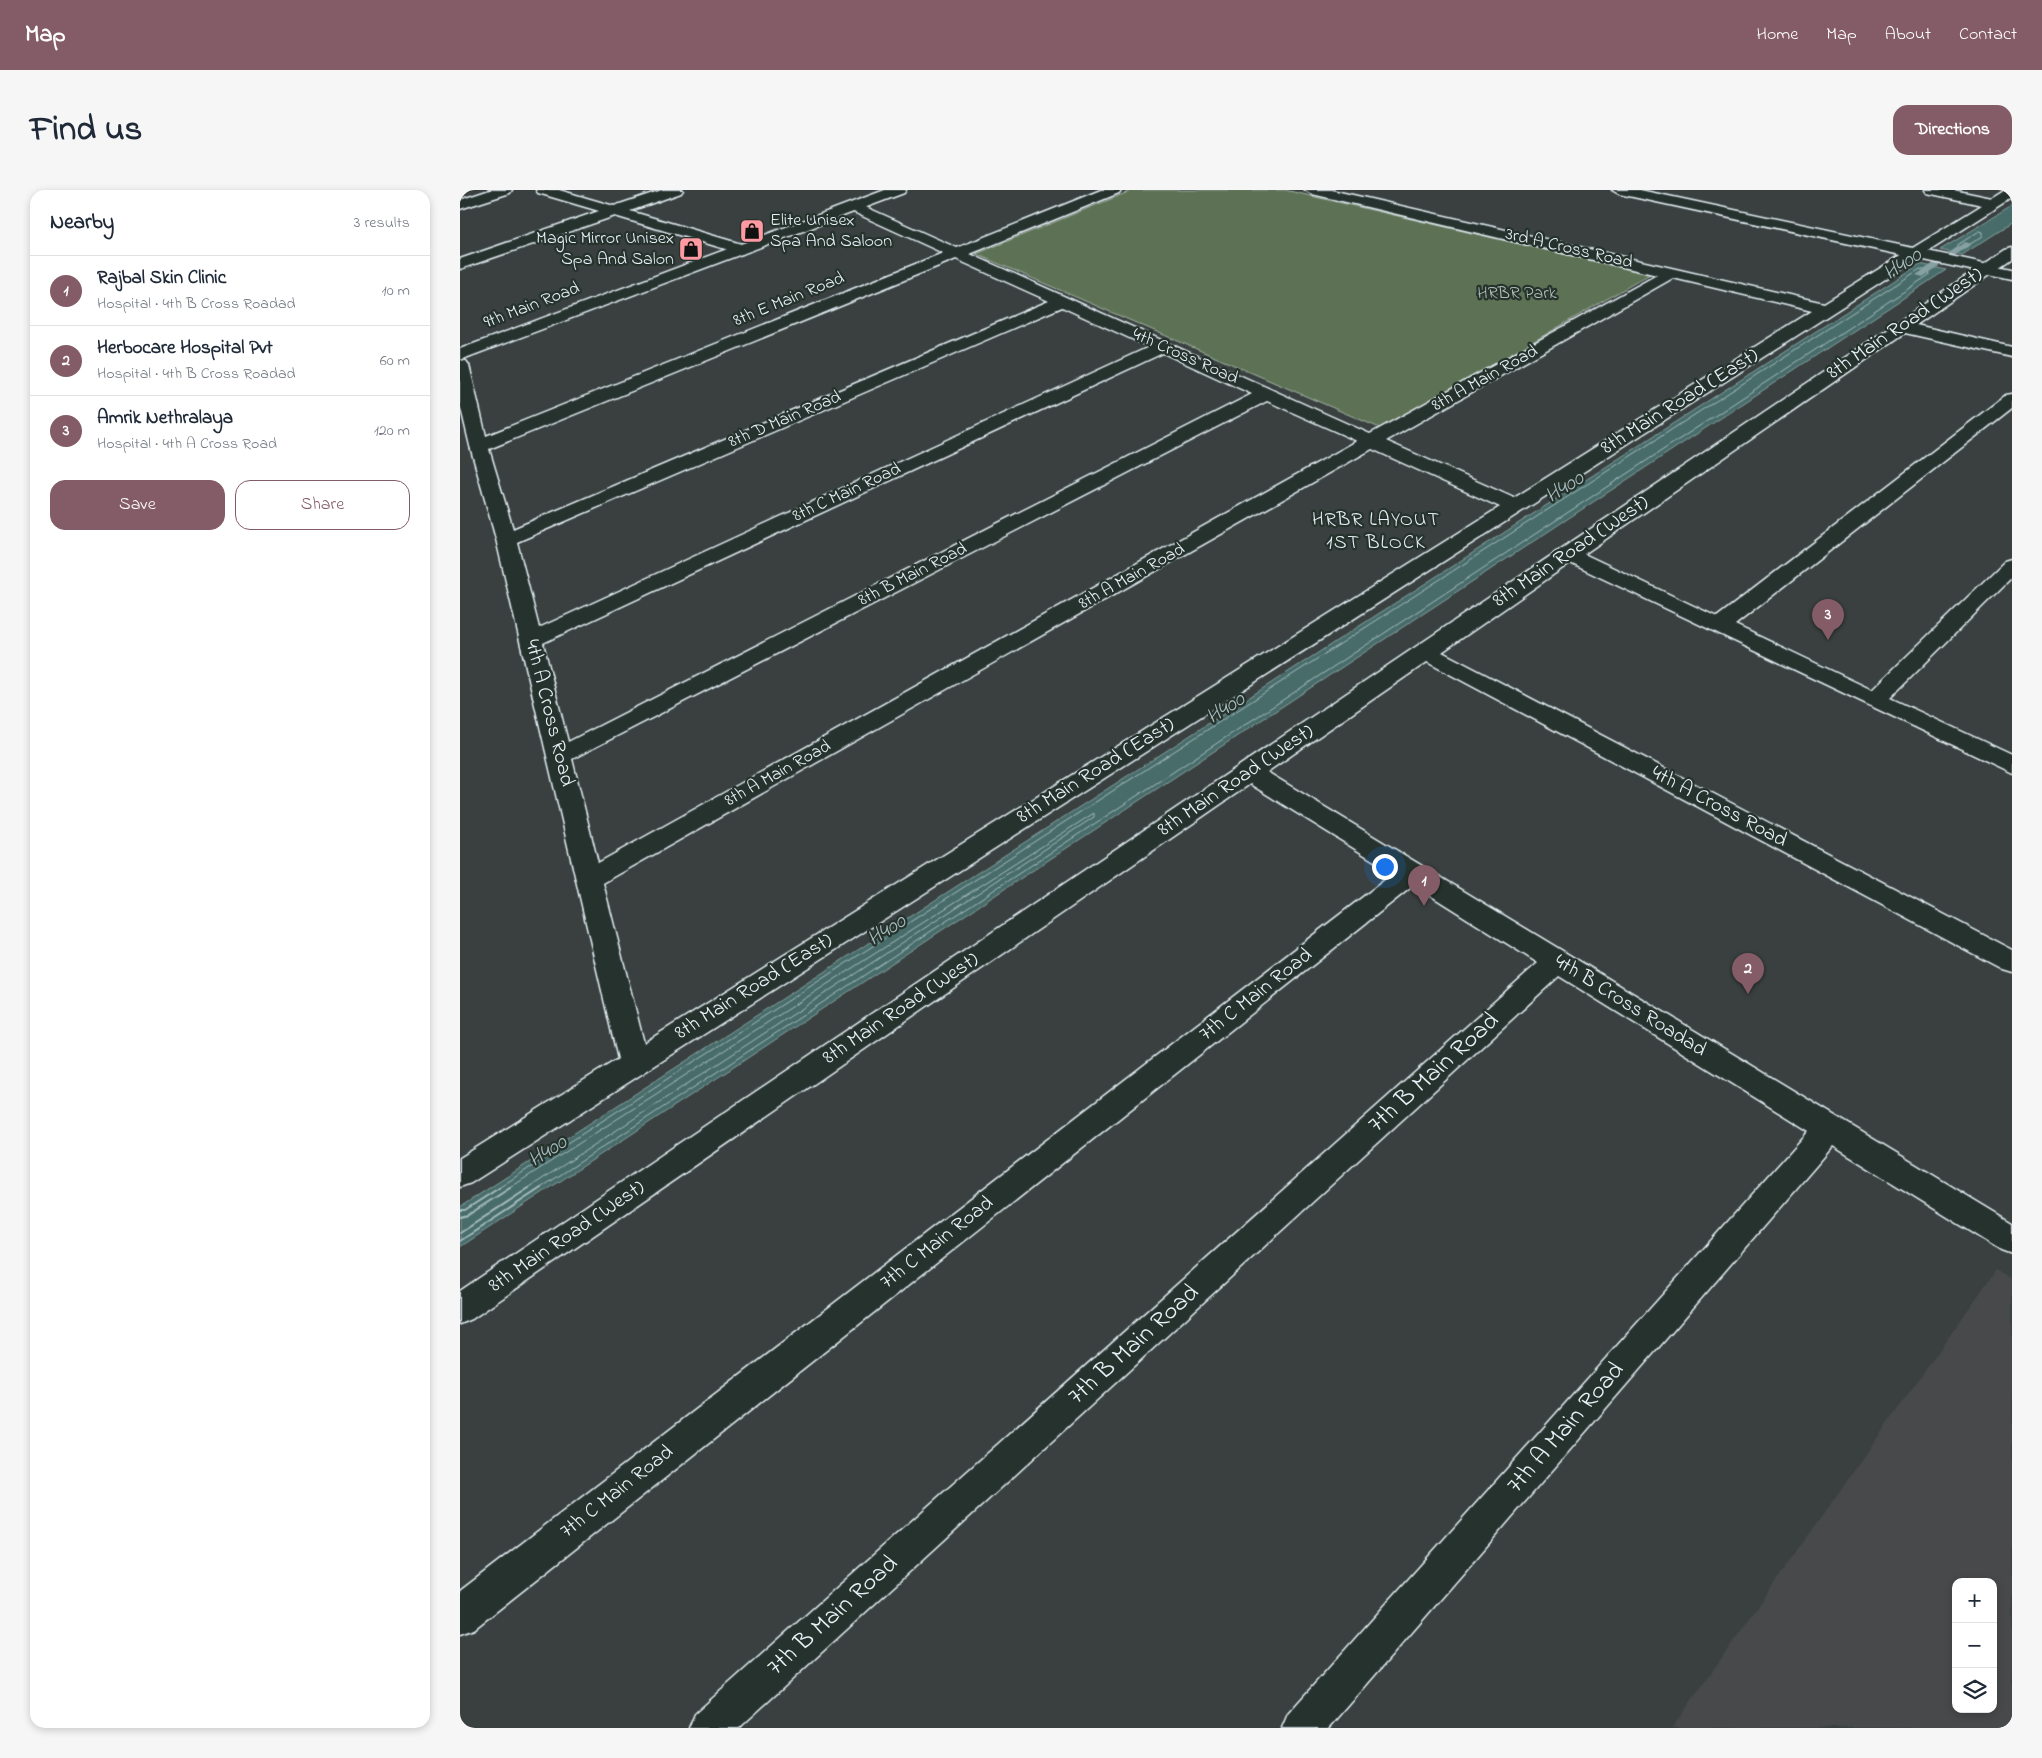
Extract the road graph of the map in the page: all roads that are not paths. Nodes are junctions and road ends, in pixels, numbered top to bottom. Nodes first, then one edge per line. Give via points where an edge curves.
1 (506, 190) edge
2 (543, 190) edge
3 (676, 190) edge
4 (899, 190) edge
5 (1114, 190) edge
6 (1312, 190) edge
7 (1619, 190) edge
8 (1932, 190) edge
9 (2003, 197) edge
10 (460, 205) edge
11 (854, 206) junction
12 (613, 211) junction
13 (742, 249) junction
14 (2012, 252) edge
15 (958, 253) junction
16 (1920, 253) junction
17 (460, 264) edge
18 (1977, 266) junction
19 (1673, 272) junction
20 (2012, 274) edge
21 (1063, 301) junction
22 (1826, 309) junction
23 (1902, 327) junction
24 (1163, 346) junction
25 (2012, 352) edge
26 (460, 355) edge
27 (460, 365) edge
28 (1266, 394) junction
29 (2012, 400) edge
30 (1373, 442) junction
31 (479, 446) junction
32 (1515, 506) junction
33 (506, 539) junction
34 (1568, 554) junction
35 (2012, 565) edge
36 (1719, 626) junction
37 (531, 640) junction
38 (1425, 652) junction
39 (1874, 700) junction
40 (559, 756) junction
41 (2012, 765) edge
42 (1249, 772) junction
43 (1413, 872) junction
44 (590, 879) junction
45 (1558, 961) junction
46 (2012, 962) edge
47 (634, 1063) junction
48 (1830, 1128) junction
49 (460, 1174) edge
50 (2012, 1240) edge
51 (460, 1309) edge
52 (460, 1615) edge
53 (709, 1728) edge
54 (1302, 1728) edge

1 - 10 street
2 - 12 street
3 - 12 street
4 - 11 street, 9th Main Road
5 - 15 street, 8th E Main Road
6 - 19 street, 3rd A Cross Road
7 - 16 street
8 - 9 street
9 - 16 street, 8th Main Road (East)
11 - 13 street, 9th Main Road
11 - 15 street, 4th Cross Road
12 - 13 street
12 - 17 street
13 - 26 street, 9th Main Road
14 - 18 street, 8th Main Road (West)
15 - 21 street, 4th Cross Road
15 - 31 street, 8th E Main Road
16 - 18 street
16 - 22 street, 8th Main Road (East)
18 - 20 street
18 - 23 street, 8th Main Road (West)
19 - 22 street, 3rd A Cross Road
19 - 30 street, 8th A Main Road
21 - 24 street, 4th Cross Road
21 - 33 street, 8th D Main Road
22 - 32 street, 8th Main Road (East)
23 - 25 street
23 - 34 street, 8th Main Road (West)
24 - 28 street, 4th Cross Road
24 - 37 street, 8th C Main Road
27 - 31 street, 4th A Cross Road
28 - 30 street, 4th Cross Road
28 - 40 street, 8th B Main Road
29 - 36 street
30 - 32 street, 4th Cross Road
30 - 44 street, 8th A Main Road
31 - 33 street, 4th A Cross Road
32 - 47 street, 8th Main Road (East)
33 - 37 street, 4th A Cross Road
34 - 36 street
34 - 38 street, 8th Main Road (West)
35 - 39 street
36 - 39 street
37 - 40 street, 4th A Cross Road
38 - 42 street, 8th Main Road (West)
38 - 46 street, 4th A Cross Road
39 - 41 street
40 - 44 street, 4th A Cross Road
42 - 43 street, 4th B Cross Roadad
42 - 51 street, 8th Main Road (West)
43 - 45 street, 4th B Cross Roadad
43 - 52 street, 7th C Main Road
44 - 47 street, 4th A Cross Road
45 - 48 street, 4th B Cross Roadad
45 - 53 street, 7th B Main Road
47 - 49 street, 8th Main Road (East)
48 - 50 street, 4th B Cross Roadad
48 - 54 street, 7th A Main Road

